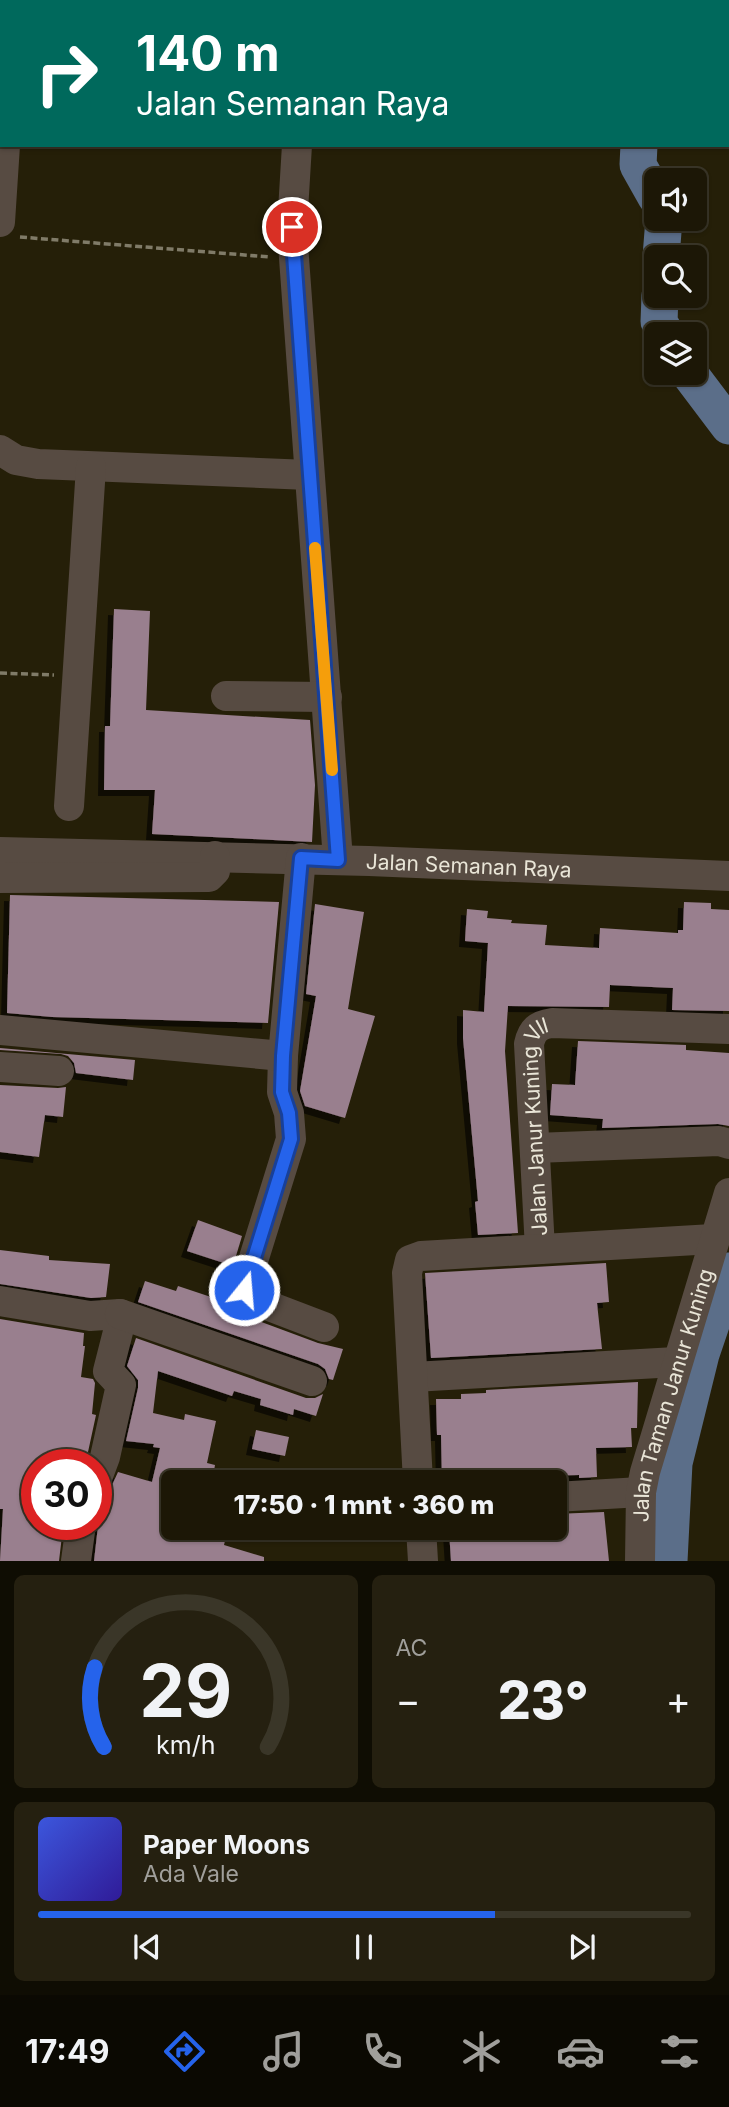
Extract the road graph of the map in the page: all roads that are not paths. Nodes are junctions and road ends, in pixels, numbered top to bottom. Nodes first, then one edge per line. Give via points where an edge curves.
1 (5, 147) edge
2 (297, 147) edge
3 (7, 229) edge
4 (0, 450) edge
5 (91, 467) junction
6 (309, 475) junction
7 (226, 696) dead end
8 (327, 697) junction
9 (69, 806) dead end
10 (0, 852) edge
11 (215, 856) junction
12 (301, 858) junction
13 (338, 860) junction
14 (729, 876) edge
15 (0, 878) edge
16 (729, 1029) edge
17 (0, 1030) edge
18 (283, 1056) junction
19 (0, 1067) edge
20 (59, 1070) dead end
21 (729, 1144) edge
22 (535, 1148) junction
23 (729, 1193) edge
24 (713, 1239) junction
25 (540, 1249) junction
26 (0, 1301) edge
27 (120, 1314) junction
28 (324, 1326) dead end
29 (676, 1362) junction
30 (412, 1377) junction
31 (312, 1381) dead end
32 (107, 1449) edge
33 (417, 1470) edge
34 (641, 1492) junction
35 (567, 1496) edge
36 (78, 1540) edge
37 (422, 1540) edge
38 (76, 1561) edge
39 (423, 1561) edge
40 (640, 1561) edge

1 - 3 street
2 - 6 street via 292,227
4 - 5 street via 16,460
5 - 6 street
5 - 9 street
6 - 8 street
7 - 8 street
8 - 13 street
10 - 11 street, Jalan Semanan Raya
11 - 12 street, Jalan Semanan Raya
11 - 15 street via 215,871 209,877
12 - 13 street, Jalan Semanan Raya
12 - 18 street
13 - 14 street, Jalan Semanan Raya
16 - 22 street, Jalan Janur Kuning VII via 552,1023 536,1028 529,1044
17 - 18 street
18 - 28 street via 282,1092 291,1139 244,1290 248,1298
19 - 20 street
21 - 22 street
22 - 25 street, Jalan Janur Kuning VII
23 - 24 street, Jalan Taman Janur Kuning
24 - 25 street
24 - 29 street, Jalan Taman Janur Kuning
25 - 30 street via 410,1260
26 - 27 street via 90,1316
27 - 31 street
27 - 32 street via 108,1371 121,1385
29 - 30 street
29 - 34 street, Jalan Taman Janur Kuning
30 - 33 street
34 - 35 street
34 - 40 street, Jalan Taman Janur Kuning
36 - 38 street
37 - 39 street

